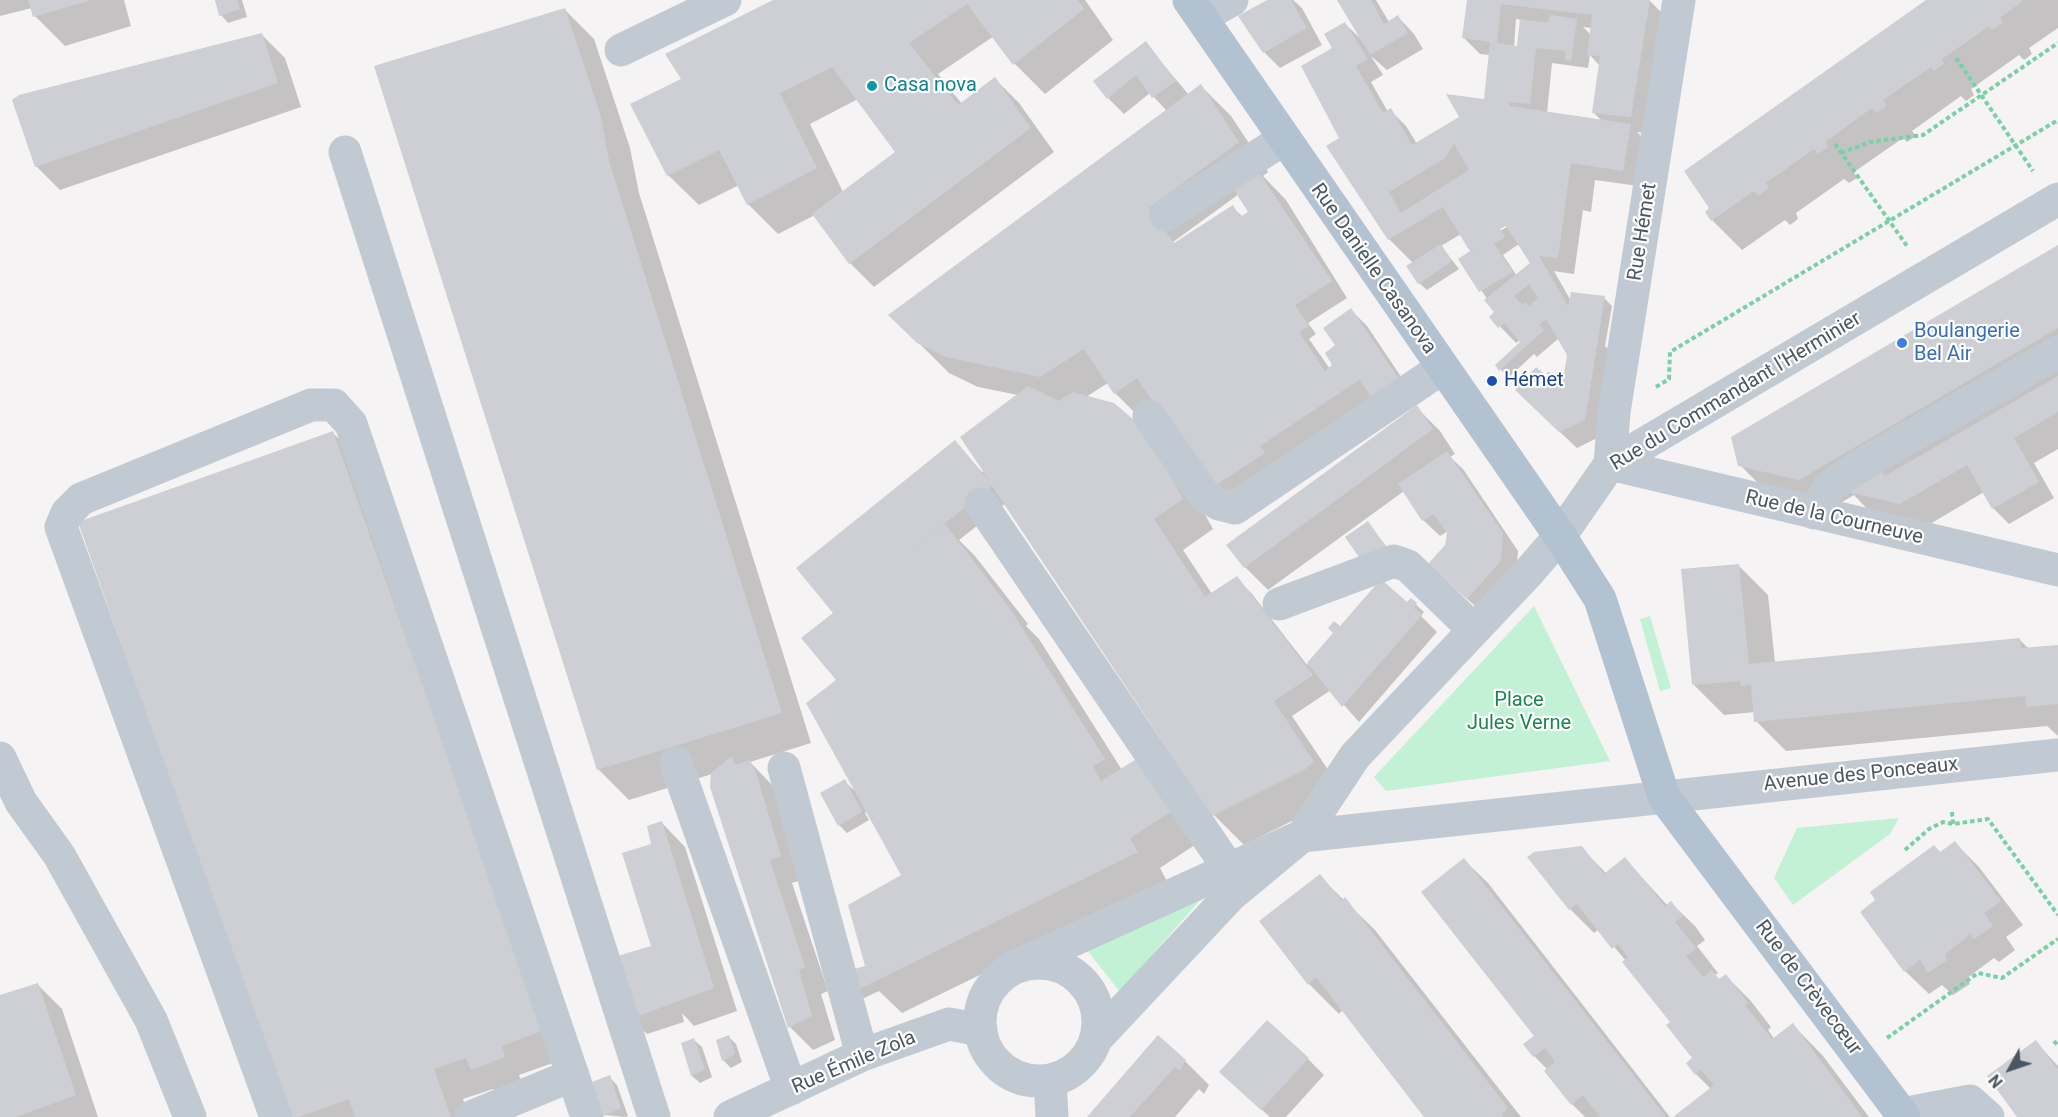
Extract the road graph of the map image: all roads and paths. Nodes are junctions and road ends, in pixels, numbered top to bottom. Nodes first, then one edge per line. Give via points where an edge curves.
1 (724, 0) edge
2 (1232, 0) edge
3 (1679, 0) edge
4 (1195, 9) edge
5 (2058, 43) edge
6 (621, 50) dead end
7 (1956, 58) dead end
8 (1981, 94) junction
9 (2058, 120) edge
10 (1284, 139) junction
11 (1835, 144) dead end
12 (2015, 145) junction
13 (345, 152) dead end
14 (1841, 153) junction
15 (2056, 200) edge
16 (1166, 215) dead end
17 (1888, 219) junction
18 (1928, 276) junction
19 (2058, 352) edge
20 (1443, 368) junction
21 (1614, 412) junction
22 (1149, 416) dead end
23 (1610, 464) junction
24 (981, 504) dead end
25 (1814, 513) junction
26 (1560, 536) junction
27 (2058, 570) edge
28 (1279, 604) dead end
29 (1474, 630) junction
30 (2058, 755) edge
31 (0, 758) edge
32 (676, 763) dead end
33 (784, 768) dead end
34 (1664, 797) junction
35 (1952, 812) dead end
36 (1953, 824) junction
37 (1302, 836) junction
38 (1905, 850) dead end
39 (1229, 869) junction
40 (2058, 915) edge
41 (2058, 939) edge
42 (1014, 967) junction
43 (981, 1030) junction
44 (1096, 1039) junction
45 (2054, 1041) dead end
46 (2058, 1046) edge
47 (862, 1055) junction
48 (1860, 1058) junction
49 (573, 1075) junction
50 (1046, 1081) junction
51 (791, 1089) junction
52 (1903, 1115) edge
53 (190, 1117) edge
54 (276, 1117) edge
55 (471, 1117) edge
56 (587, 1117) edge
57 (654, 1117) edge
58 (730, 1117) edge
59 (1037, 1117) edge
60 (1052, 1117) edge
61 (1988, 1117) edge

1 - 6 street
2 - 4 street
3 - 21 street, Rue Hémet
4 - 10 main road, Rue Danielle Casanova
5 - 8 path
7 - 8 path
8 - 12 path
8 - 14 path via 1923,135 1870,142
9 - 12 path
10 - 16 street
10 - 20 main road, Rue Danielle Casanova
11 - 14 path
12 - 15 path
12 - 17 path
13 - 57 street
14 - 17 path
15 - 18 street, Rue du Commandant l'Herminier
17 - 18 path
17 - 21 path via 1670,352 1669,380
18 - 23 street, Rue du Commandant l'Herminier
19 - 25 street via 1859,466 1829,487
20 - 22 street via 1235,508 1203,495
20 - 26 main road, Rue Danielle Casanova
21 - 23 street, Rue Hémet
23 - 25 street, Rue de la Courneuve
23 - 26 street, Rue du Commandant l'Herminier
24 - 39 street
25 - 27 street, Rue de la Courneuve
26 - 29 street, Rue du Commandant l'Herminier
26 - 34 main road, Rue Danielle Casanova via 1600,599
28 - 29 street via 1394,561 1408,566
29 - 37 street, Rue du Commandant l'Herminier via 1355,756
30 - 34 street, Avenue des Ponceaux
31 - 53 street via 21,802 60,855 152,1020
32 - 51 street
33 - 47 street
34 - 37 street, Avenue des Ponceaux
34 - 48 main road, Rue de Crèvecœur
35 - 36 path
36 - 38 path via 1943,822 1929,829
36 - 40 path via 1988,819
37 - 39 street
37 - 44 street, Rue du Commandant l'Herminier via 1231,895
39 - 42 street
41 - 48 path via 2002,978 1978,973
42 - 43 street via 987,993 981,1011
42 - 44 street via 1032,962 1052,963 1070,970 1085,983 1100,1020
43 - 47 street, Rue Émile Zola via 949,1024
43 - 50 street via 990,1053 1007,1071 1022,1079
44 - 50 street via 1075,1070
45 - 46 path
47 - 51 street, Rue Émile Zola
48 - 52 main road, Rue de Crèvecœur
49 - 54 street via 351,424 334,405 311,405 81,499 67,513 61,527
49 - 55 street
49 - 56 street
50 - 59 street
50 - 60 street
51 - 58 street, Rue Émile Zola
52 - 61 street via 1970,1101

